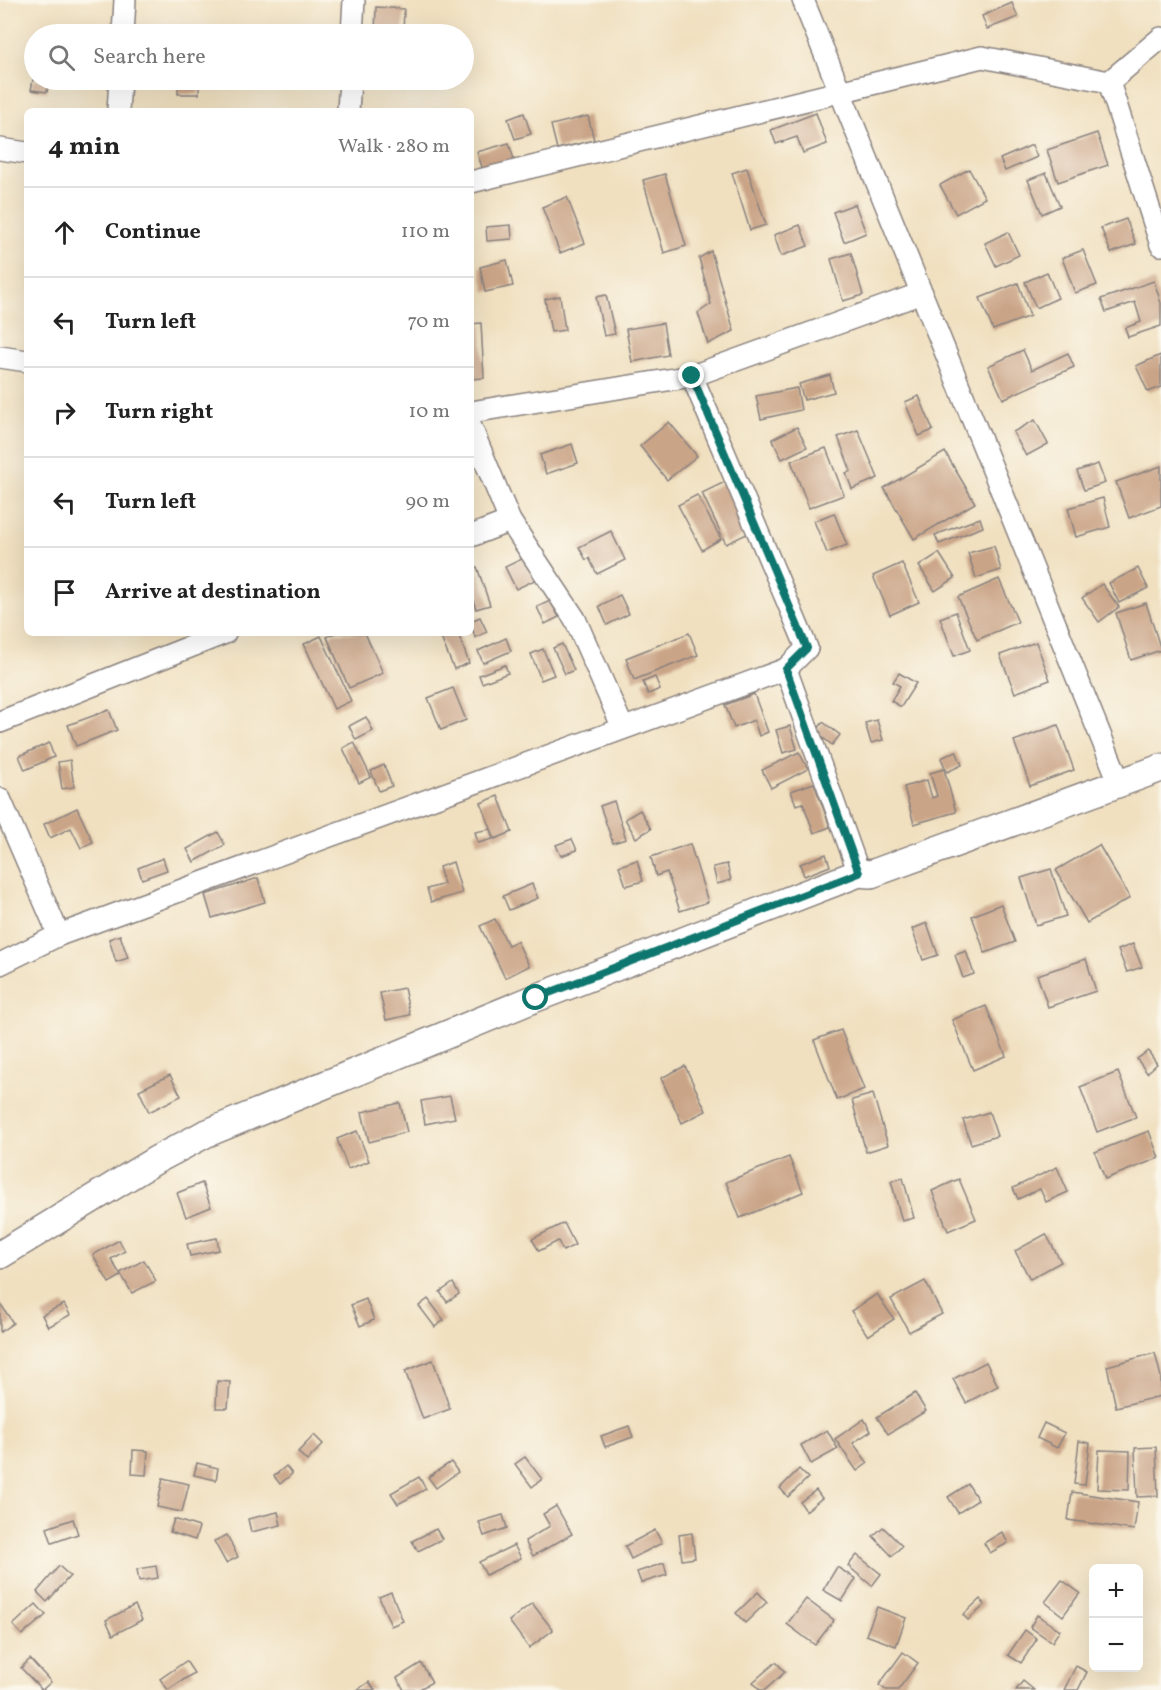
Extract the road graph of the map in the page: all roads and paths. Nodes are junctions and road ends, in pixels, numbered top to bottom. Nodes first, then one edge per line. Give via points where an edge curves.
1 (125, 0) edge
2 (354, 0) edge
3 (803, 0) edge
4 (124, 24) edge
5 (353, 24) edge
6 (1161, 39) edge
7 (1109, 82) junction
8 (119, 90) edge
9 (349, 90) edge
10 (841, 92) junction
11 (118, 108) edge
12 (348, 108) edge
13 (0, 149) edge
14 (24, 153) edge
15 (474, 181) edge
16 (1161, 245) edge
17 (922, 292) junction
18 (0, 357) edge
19 (24, 361) edge
20 (692, 376) junction
21 (474, 412) edge
22 (474, 434) edge
23 (510, 521) junction
24 (474, 535) edge
25 (217, 636) edge
26 (786, 669) junction
27 (0, 722) edge
28 (623, 728) junction
29 (1161, 768) edge
30 (1120, 784) junction
31 (0, 799) edge
32 (859, 873) junction
33 (59, 934) junction
34 (0, 964) edge
35 (0, 1255) edge

1 - 4 street
2 - 5 street
3 - 10 street
6 - 7 street
7 - 10 street via 982,57
7 - 16 street
8 - 11 street
9 - 12 street
10 - 15 street
10 - 17 street
13 - 14 street
17 - 20 street
17 - 30 street
18 - 19 street
20 - 21 street
20 - 26 street via 807,648
22 - 23 street
23 - 24 street
23 - 28 street via 575,619
25 - 27 street
26 - 28 street
26 - 32 street
28 - 33 street
29 - 30 main road
30 - 32 main road via 871,874
31 - 33 street
32 - 35 main road via 536,998 205,1134
33 - 34 street

